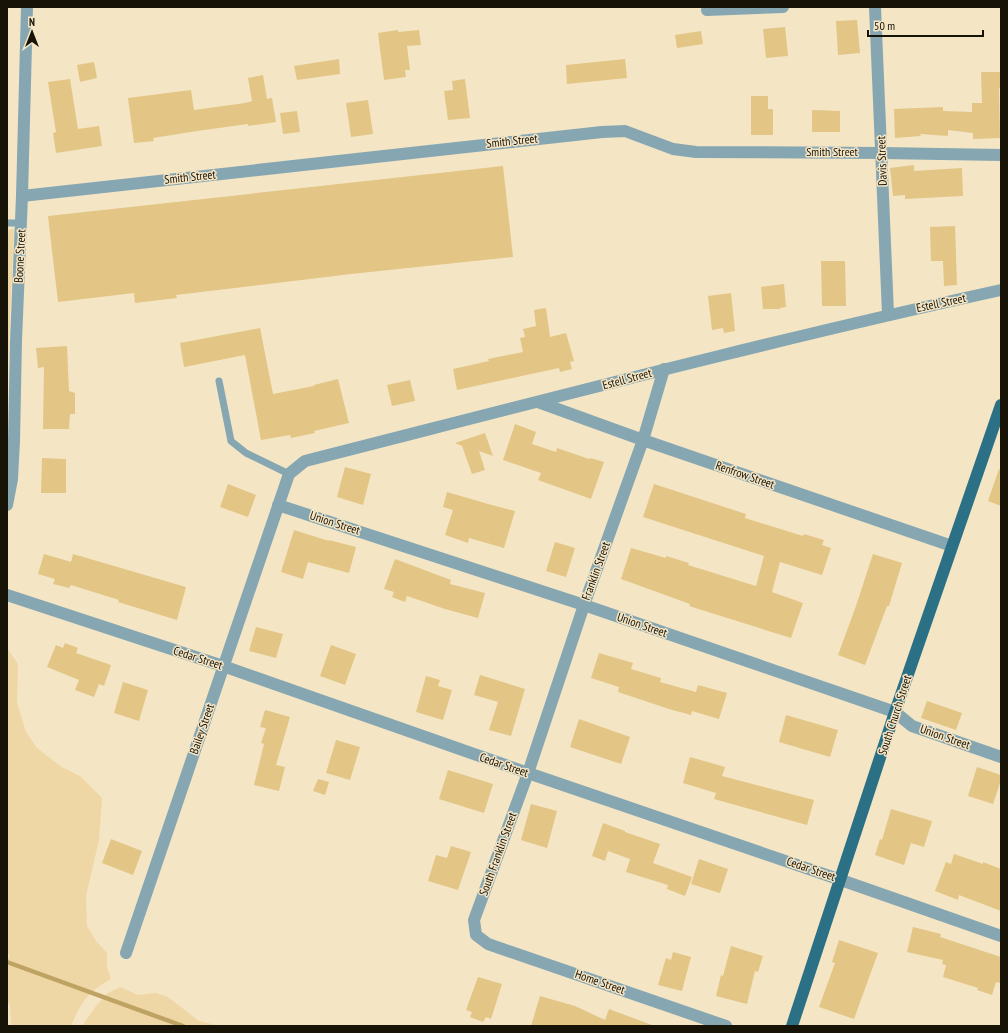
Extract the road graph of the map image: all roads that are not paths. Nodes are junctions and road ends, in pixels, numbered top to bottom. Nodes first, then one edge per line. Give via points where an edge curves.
1 (27, 7) edge
2 (783, 7) edge
3 (875, 7) edge
4 (707, 10) dead end
5 (882, 152) junction
6 (1001, 155) edge
7 (22, 196) junction
8 (21, 223) junction
9 (7, 224) edge
10 (1001, 290) edge
11 (888, 314) junction
12 (664, 369) junction
13 (219, 381) dead end
14 (538, 402) junction
15 (1001, 405) edge
16 (643, 440) junction
17 (289, 474) junction
18 (7, 504) edge
19 (278, 505) junction
20 (952, 546) junction
21 (7, 595) edge
22 (584, 605) junction
23 (223, 666) junction
24 (895, 712) junction
25 (1001, 757) edge
26 (528, 773) junction
27 (841, 880) junction
28 (476, 935) joint
29 (1001, 936) edge
30 (126, 954) dead end
31 (726, 1026) edge
32 (792, 1026) edge

1 - 7 street, Boone Street
2 - 4 street
3 - 5 street, Davis Street
5 - 6 street, Smith Street
5 - 7 street, Smith Street via 696,152 673,149 626,131 602,132
5 - 11 street, Davis Street
7 - 8 street, Boone Street
8 - 9 lane
8 - 18 street, Boone Street via 14,441 12,479
10 - 11 street, Estell Street
11 - 12 street, Estell Street
12 - 14 street, Estell Street
12 - 16 street, Franklin Street
13 - 17 lane via 231,441 246,453
14 - 16 street, Renfrow Street
14 - 17 street, Estell Street via 305,461
15 - 20 main road, South Church Street
16 - 20 street, Renfrow Street
16 - 22 street, Franklin Street
17 - 19 street
19 - 22 street, Union Street
19 - 23 street, Bailey Street
20 - 24 main road, South Church Street
21 - 23 street, Cedar Street
22 - 24 street, Union Street
22 - 26 street, Franklin Street
23 - 26 street, Cedar Street
23 - 30 street, Bailey Street
24 - 25 street, Union Street via 912,726
24 - 27 main road, South Church Street
26 - 27 street, Cedar Street
26 - 28 street, South Franklin Street via 474,920
27 - 29 street, Cedar Street
27 - 32 main road, South Church Street
28 - 31 street, Home Street via 488,944

